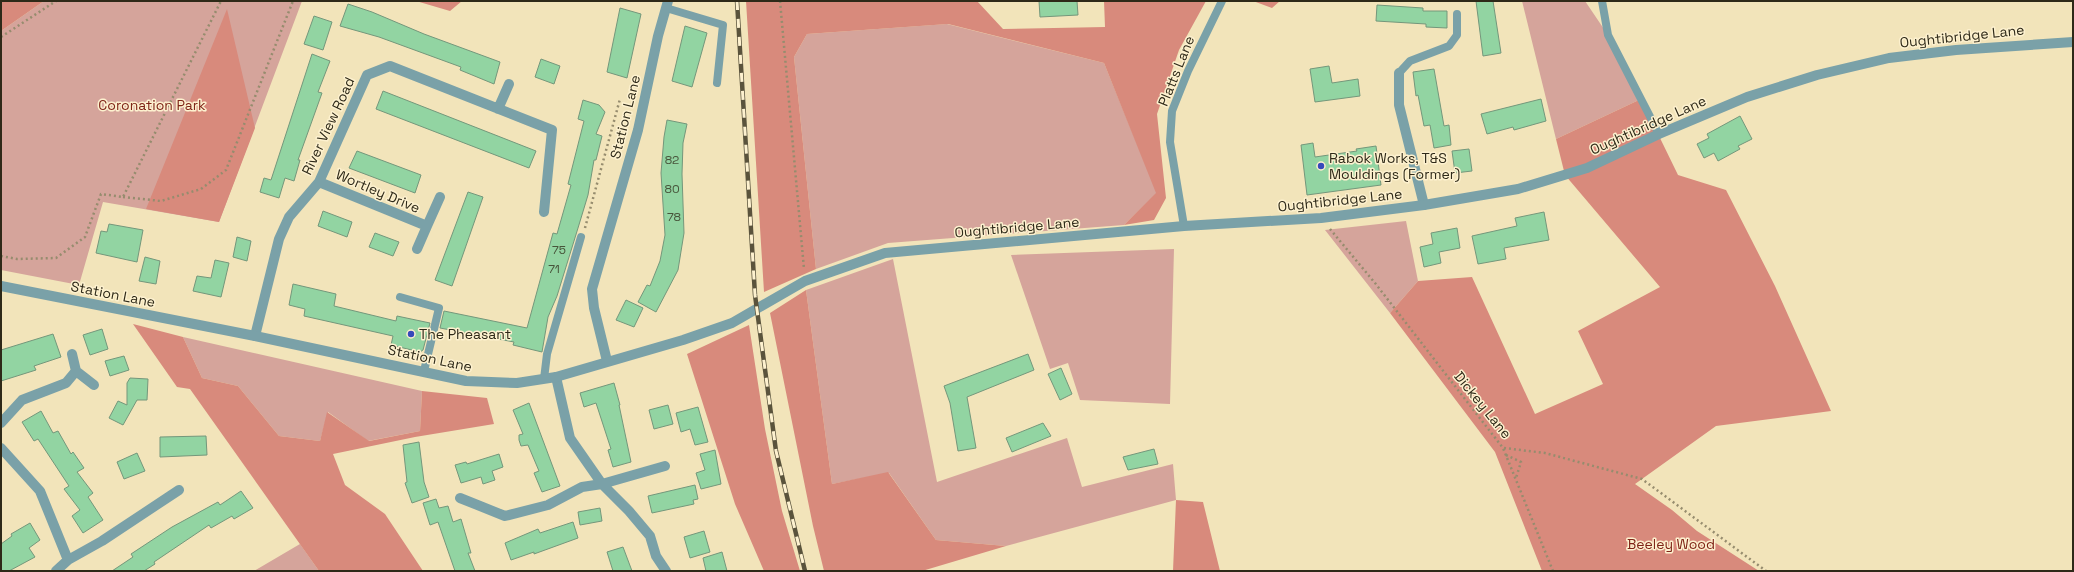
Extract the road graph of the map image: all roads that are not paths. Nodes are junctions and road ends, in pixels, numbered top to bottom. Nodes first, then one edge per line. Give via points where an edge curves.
1 (1222, 1) edge
2 (1602, 1) edge
3 (667, 5) edge
4 (1456, 14) dead end
5 (2073, 42) edge
6 (1399, 74) joint
7 (717, 83) dead end
8 (509, 84) dead end
9 (498, 109) junction
10 (1659, 134) junction
11 (319, 182) junction
12 (440, 197) dead end
13 (1424, 205) junction
14 (544, 212) dead end
15 (427, 226) junction
16 (1184, 226) junction
17 (581, 237) road end
18 (417, 250) dead end
19 (1, 286) edge
20 (400, 297) dead end
21 (255, 336) junction
22 (72, 354) dead end
23 (607, 361) junction
24 (76, 371) junction
25 (424, 371) junction
26 (556, 378) junction
27 (544, 379) junction
28 (94, 385) dead end
29 (1, 423) edge
30 (1, 448) edge
31 (665, 466) dead end
32 (602, 484) junction
33 (179, 490) dead end
34 (460, 498) dead end
35 (68, 560) junction
36 (56, 571) edge
37 (666, 571) edge

1 - 16 lane, Platts Lane via 1172,111 1170,142
2 - 10 lane via 1608,35
3 - 7 lane via 723,25
3 - 23 street, Station Lane via 638,130 592,289
4 - 6 lane via 1456,35 1449,46 1410,61
5 - 10 street, Oughtibridge Lane via 1956,50 1889,58 1817,75 1747,98
6 - 13 street via 1399,105
8 - 9 street
9 - 11 street, River View Road via 390,66 367,75
9 - 14 street, River View Road via 552,130
10 - 13 street, Oughtibridge Lane via 1587,168 1518,189
11 - 15 street, Wortley Drive
11 - 21 street, River View Road via 289,217 279,239
12 - 15 street, Wortley Drive
13 - 16 street, Oughtibridge Lane via 1321,218
15 - 18 street, Wortley Drive
16 - 23 street, Oughtibridge Lane via 885,253 805,281 732,323 674,343
17 - 27 lane via 547,354
19 - 21 street, Station Lane
20 - 25 lane via 439,308
21 - 25 street, Station Lane
22 - 24 street
23 - 26 street, Station Lane
24 - 28 street
24 - 29 street via 66,383 22,400
25 - 27 street, Station Lane via 466,381 517,383
26 - 27 street, Station Lane
26 - 32 street via 570,438
30 - 35 street via 40,491
31 - 32 street
32 - 34 street via 582,487 548,505 504,516
32 - 37 street via 629,510 650,536 656,556
33 - 35 street via 102,541
35 - 36 street

